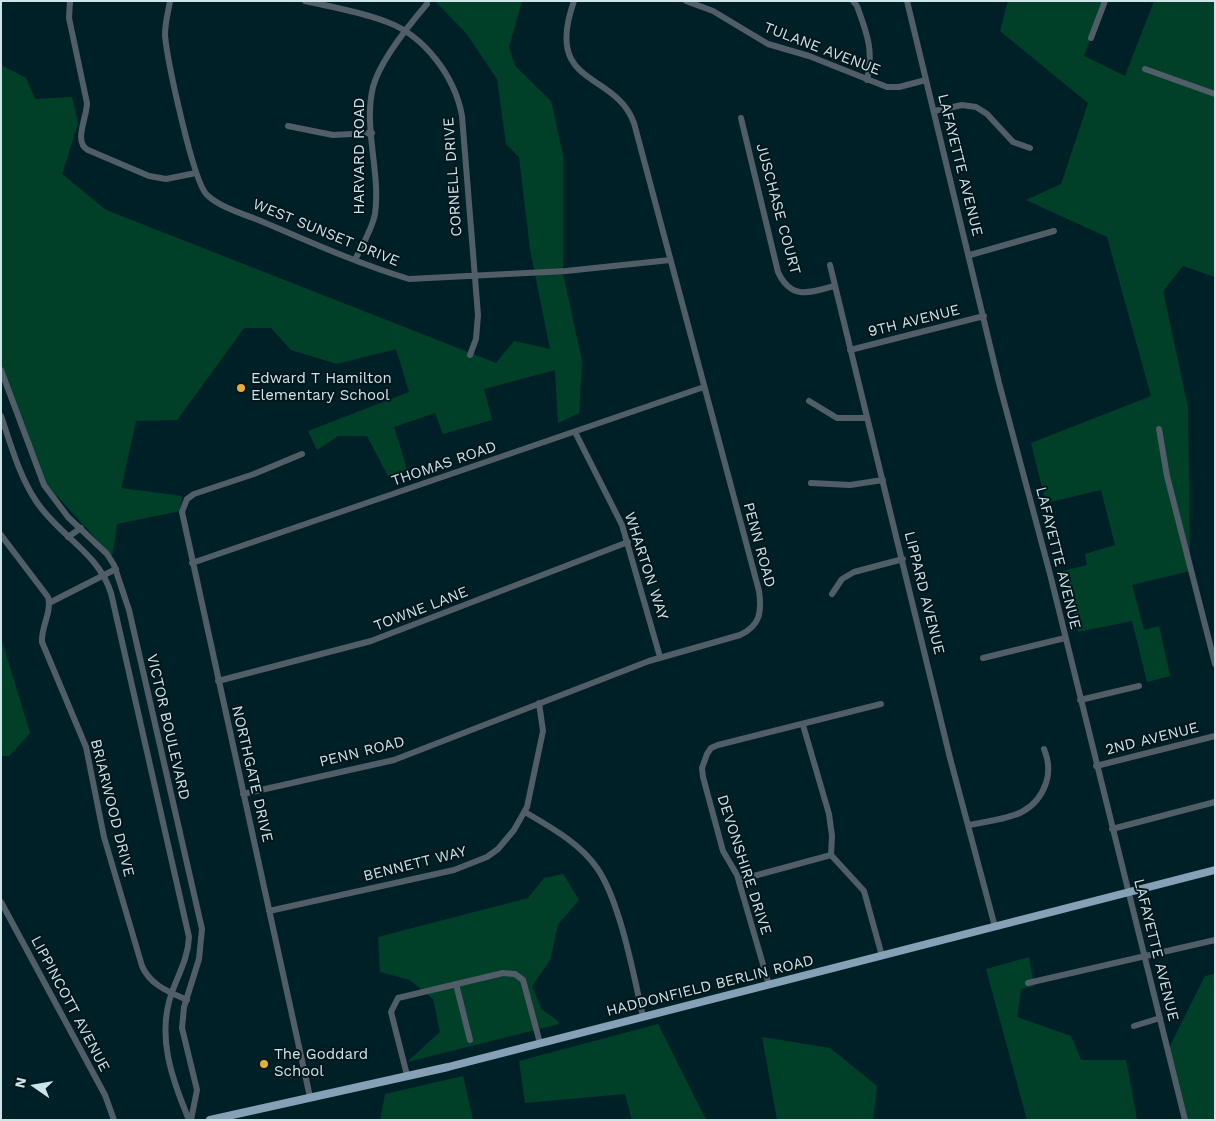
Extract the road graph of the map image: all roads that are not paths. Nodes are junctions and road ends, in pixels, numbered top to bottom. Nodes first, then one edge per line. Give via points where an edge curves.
1 (70, 1) edge
2 (170, 1) edge
3 (305, 1) edge
4 (574, 1) edge
5 (686, 1) edge
6 (853, 1) edge
7 (907, 1) edge
8 (1105, 1) edge
9 (427, 4) dead end
10 (404, 31) junction
11 (1091, 38) dead end
12 (1145, 69) dead end
13 (867, 80) junction
14 (926, 80) junction
15 (1215, 94) edge
16 (934, 111) junction
17 (741, 118) dead end
18 (288, 126) dead end
19 (372, 134) junction
20 (1030, 148) dead end
21 (196, 173) junction
22 (1054, 231) dead end
23 (970, 255) junction
24 (355, 260) junction
25 (670, 260) junction
26 (830, 265) dead end
27 (474, 276) junction
28 (834, 286) junction
29 (984, 316) junction
30 (850, 350) junction
31 (470, 355) dead end
32 (1, 370) edge
33 (704, 387) junction
34 (809, 401) dead end
35 (1, 416) edge
36 (866, 418) junction
37 (1159, 429) dead end
38 (576, 432) junction
39 (302, 454) dead end
40 (883, 480) junction
41 (811, 484) dead end
42 (81, 528) junction
43 (1, 535) edge
44 (68, 537) junction
45 (628, 542) junction
46 (903, 559) junction
47 (192, 563) junction
48 (116, 569) junction
49 (104, 575) junction
50 (832, 594) dead end
51 (49, 603) junction
52 (1065, 638) junction
53 (660, 657) junction
54 (983, 658) dead end
55 (1215, 664) edge
56 (218, 681) junction
57 (1139, 686) dead end
58 (1080, 700) junction
59 (539, 703) junction
60 (881, 704) dead end
61 (803, 725) junction
62 (1215, 736) edge
63 (1044, 749) dead end
64 (1096, 766) junction
65 (243, 794) junction
66 (1215, 802) edge
67 (525, 812) junction
68 (969, 826) junction
69 (1112, 829) junction
70 (831, 855) junction
71 (1215, 870) edge
72 (739, 880) junction
73 (1129, 892) junction
74 (1, 902) edge
75 (269, 912) junction
76 (995, 926) junction
77 (1215, 940) edge
78 (882, 956) junction
79 (1145, 956) junction
80 (1028, 983) dead end
81 (456, 984) junction
82 (769, 985) junction
83 (171, 993) junction
84 (187, 1000) junction
85 (643, 1017) junction
86 (1160, 1018) junction
87 (1134, 1026) dead end
88 (470, 1040) dead end
89 (540, 1043) junction
90 (407, 1075) junction
91 (310, 1097) junction
92 (114, 1120) edge
93 (190, 1120) edge
94 (210, 1120) edge
95 (1185, 1120) edge

1 - 21 street via 69,18 87,103 79,138 81,145 149,176 166,179
2 - 21 street, WEST SUNSET DRIVE via 165,23 166,37
3 - 10 street, CORNELL DRIVE via 387,22
4 - 25 street, PENN ROAD via 566,40 570,54 578,70 612,94 632,118
5 - 13 street, TULANE AVENUE via 713,11 768,44 809,56
6 - 13 street via 872,61
7 - 14 street, LAFAYETTE AVENUE
8 - 11 street
9 - 10 street, HARVARD ROAD
10 - 19 street, HARVARD ROAD via 374,85
10 - 27 street, CORNELL DRIVE via 441,65 460,107
12 - 15 street
13 - 14 street, TULANE AVENUE via 887,87 899,87
14 - 16 street, LAFAYETTE AVENUE
16 - 20 street via 962,105 976,107 1013,142
16 - 23 street, LAFAYETTE AVENUE
17 - 28 street, JUSCHASE COURT via 778,272 784,283 797,293
18 - 19 street via 333,135
19 - 24 street, HARVARD ROAD via 375,214
21 - 24 street, WEST SUNSET DRIVE via 204,192 214,201
22 - 23 street
23 - 29 street, LAFAYETTE AVENUE
24 - 27 street, WEST SUNSET DRIVE via 410,279
25 - 27 street, WEST SUNSET DRIVE via 566,271
25 - 33 street, PENN ROAD
26 - 28 street, LIPPARD AVENUE
27 - 31 street, CORNELL DRIVE via 478,329
28 - 30 street, LIPPARD AVENUE
29 - 30 street, 9TH AVENUE
29 - 52 street, LAFAYETTE AVENUE
30 - 36 street, LIPPARD AVENUE
32 - 42 street, VICTOR BOULEVARD via 44,485 57,506
33 - 38 street, THOMAS ROAD
33 - 53 street, PENN ROAD via 759,591 760,616 754,627 740,635
34 - 36 street via 837,418
35 - 44 street, VICTOR BOULEVARD via 26,483 45,512
36 - 40 street, LIPPARD AVENUE
37 - 55 street via 1167,476
38 - 45 street, WHARTON WAY
38 - 47 street, THOMAS ROAD
39 - 47 street, NORTHGATE DRIVE via 194,494 183,504 182,520
40 - 41 street via 850,485
40 - 46 street, LIPPARD AVENUE
42 - 44 street
42 - 48 street, VICTOR BOULEVARD via 100,545
43 - 51 street via 43,590
44 - 49 street, VICTOR BOULEVARD
45 - 53 street, WHARTON WAY
45 - 56 street, TOWNE LANE via 371,641
46 - 50 street via 854,572 842,579
46 - 68 street, LIPPARD AVENUE
47 - 56 street, NORTHGATE DRIVE
48 - 49 street
48 - 84 street, VICTOR BOULEVARD via 129,610 202,929 199,959
49 - 51 street
49 - 83 street, VICTOR BOULEVARD via 189,937 185,962
51 - 83 street, BRIARWOOD DRIVE via 42,642 86,747 104,838 142,966 150,979
52 - 54 street
52 - 58 street, LAFAYETTE AVENUE
53 - 59 street, PENN ROAD
56 - 65 street, NORTHGATE DRIVE
57 - 58 street
58 - 64 street, LAFAYETTE AVENUE
59 - 65 street, PENN ROAD via 394,760
59 - 67 street, BENNETT WAY via 543,731
60 - 61 street, DEVONSHIRE DRIVE
61 - 70 street via 829,814
61 - 72 street, DEVONSHIRE DRIVE via 718,745 711,748 703,763 703,777 723,851
62 - 64 street, 2ND AVENUE
63 - 68 street via 1048,760 1047,778 1034,806 1022,813
64 - 69 street, LAFAYETTE AVENUE
65 - 75 street, NORTHGATE DRIVE
66 - 69 street
67 - 75 street, BENNETT WAY via 498,849 472,864
67 - 85 street via 576,846 596,866 604,880 631,964
68 - 76 street, LIPPARD AVENUE
69 - 73 street, LAFAYETTE AVENUE
70 - 72 street
70 - 78 street via 864,891
71 - 73 main road, HADDONFIELD BERLIN ROAD
72 - 82 street, DEVONSHIRE DRIVE
73 - 76 main road, HADDONFIELD BERLIN ROAD
73 - 79 street, LAFAYETTE AVENUE
74 - 92 street, LIPPINCOTT AVENUE via 106,1095
75 - 91 street, NORTHGATE DRIVE
76 - 78 main road, HADDONFIELD BERLIN ROAD
77 - 79 street
78 - 82 main road, HADDONFIELD BERLIN ROAD
79 - 80 street
79 - 86 street, LAFAYETTE AVENUE
81 - 88 street
81 - 89 street via 503,973 515,974 523,980
81 - 90 street via 398,998 393,1004 391,1012
82 - 85 main road, HADDONFIELD BERLIN ROAD
83 - 84 street, BRIARWOOD DRIVE
83 - 93 street, VICTOR BOULEVARD via 165,1021 165,1046 175,1087
84 - 93 street, VICTOR BOULEVARD via 182,1036 197,1090
85 - 89 main road, HADDONFIELD BERLIN ROAD
86 - 87 street
86 - 95 street, LAFAYETTE AVENUE
89 - 90 main road, HADDONFIELD BERLIN ROAD
90 - 91 main road, HADDONFIELD BERLIN ROAD
91 - 94 main road, HADDONFIELD BERLIN ROAD

